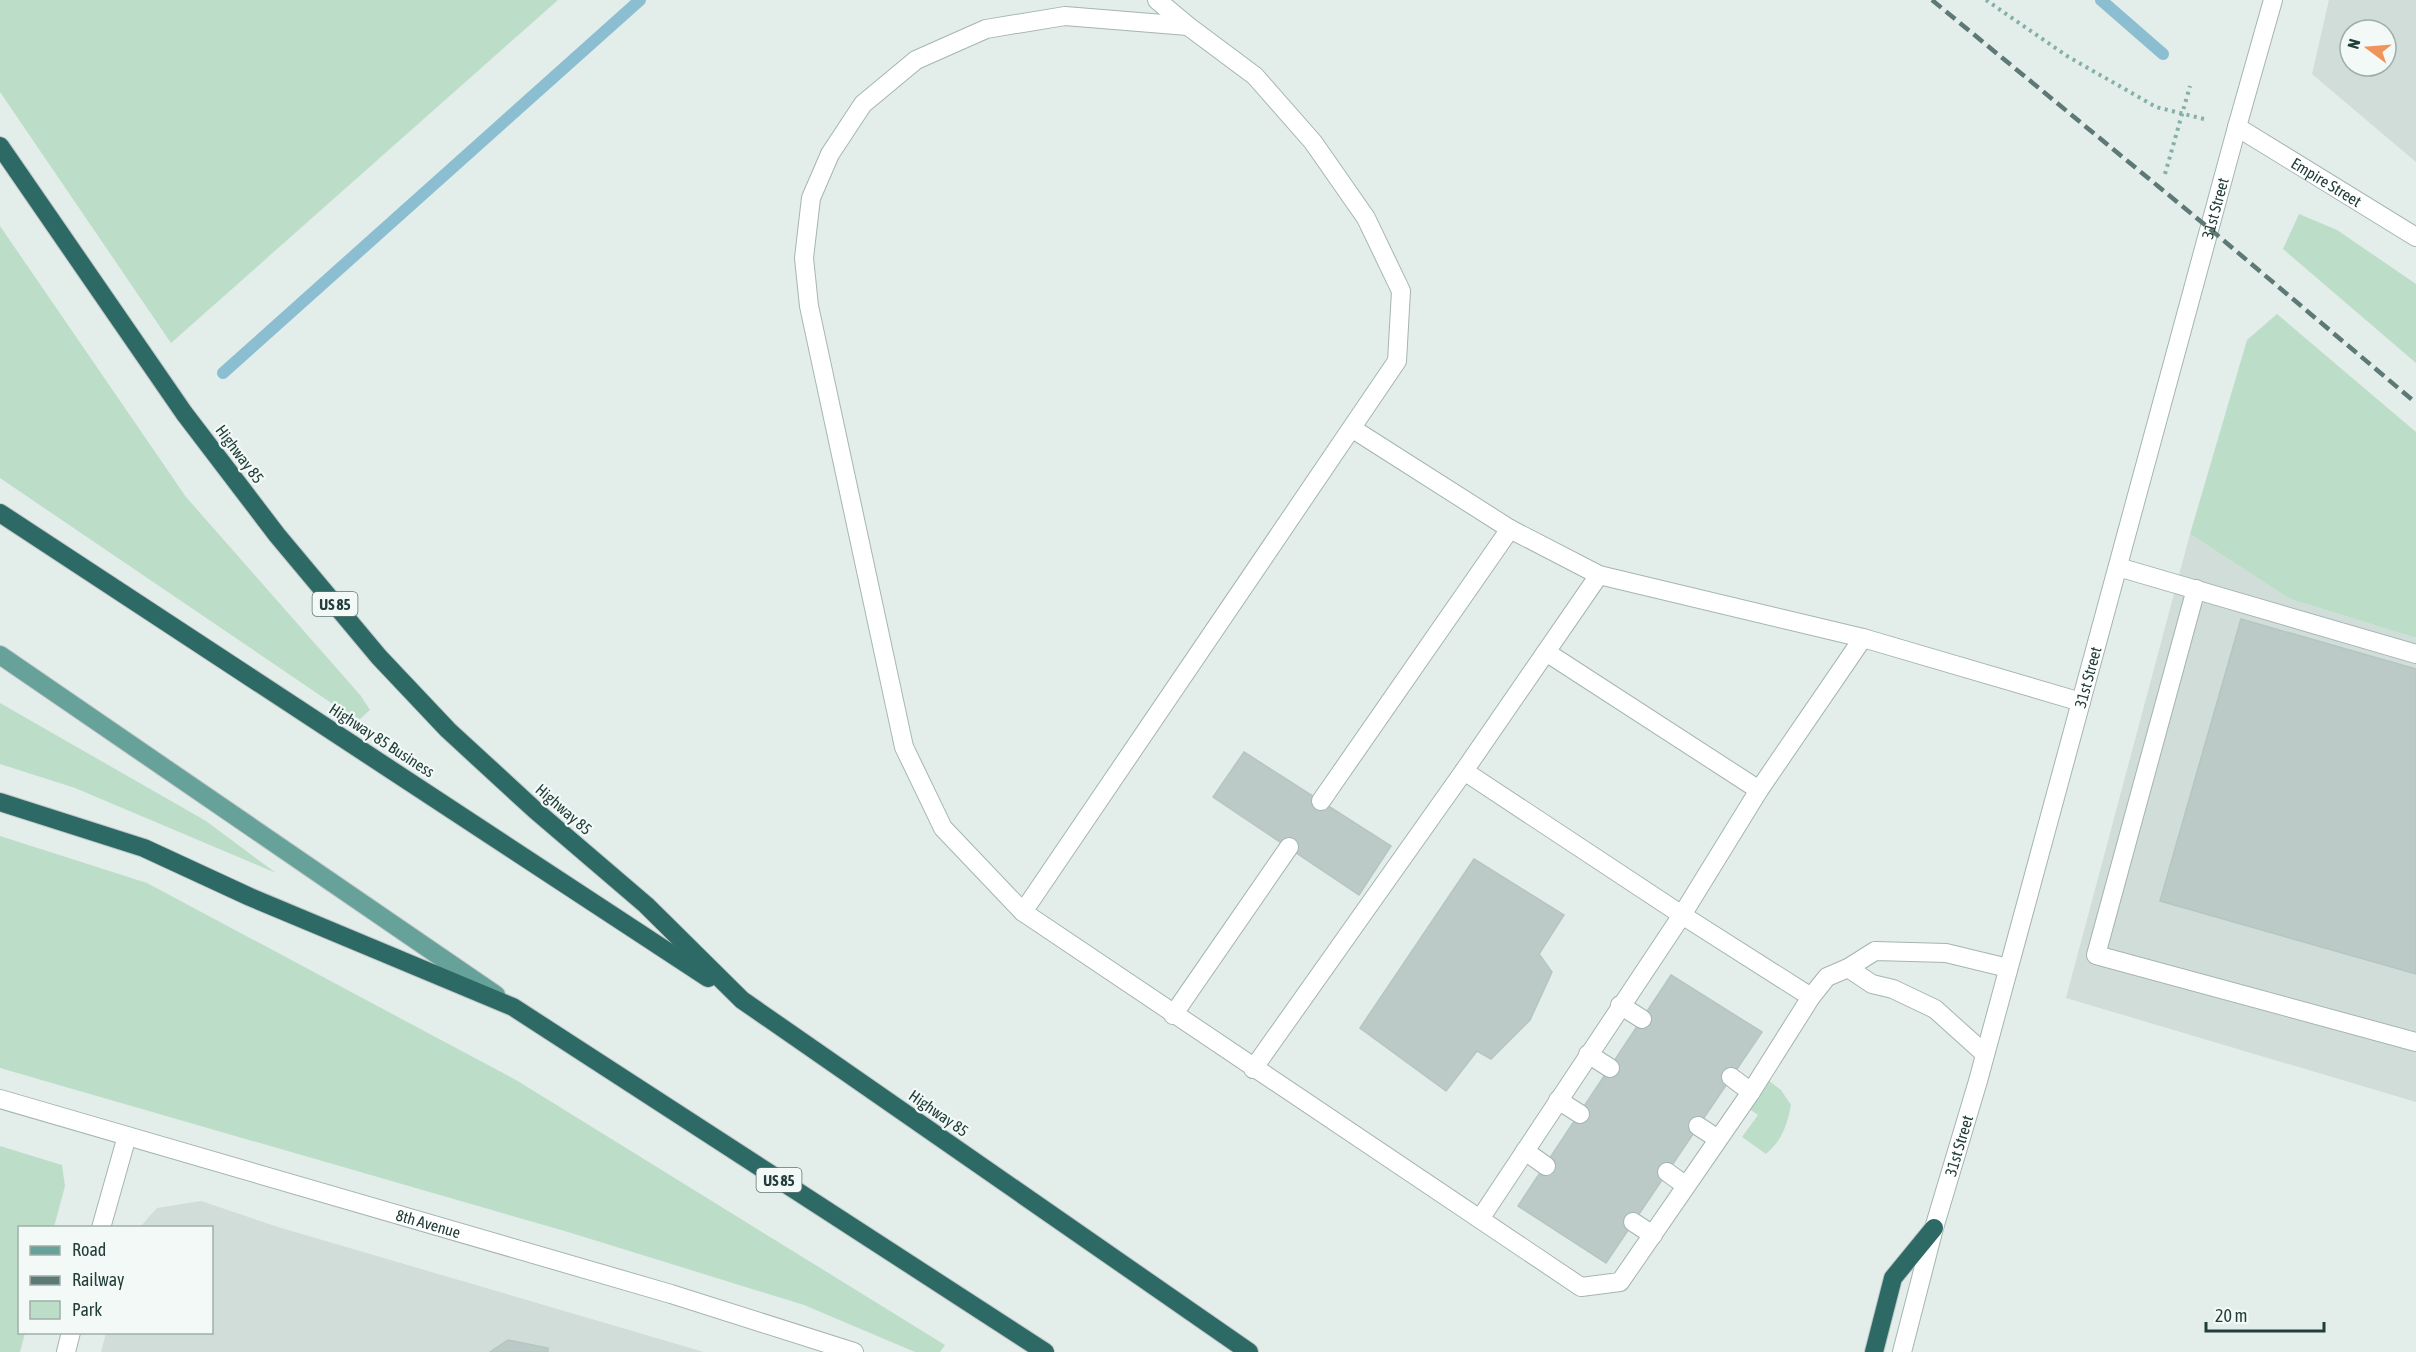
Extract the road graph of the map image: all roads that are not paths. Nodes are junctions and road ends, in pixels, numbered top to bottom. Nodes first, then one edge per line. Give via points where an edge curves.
1 (1157, 0) edge
2 (2273, 0) edge
3 (1188, 26) junction
4 (2237, 127) junction
5 (0, 146) edge
6 (2416, 237) edge
7 (1353, 429) junction
8 (0, 513) edge
9 (1510, 529) junction
10 (2118, 567) junction
11 (1599, 574) junction
12 (2196, 589) junction
13 (1863, 638) junction
14 (1546, 652) junction
15 (2416, 654) edge
16 (0, 655) edge
17 (2081, 702) junction
18 (1464, 771) junction
19 (1759, 790) junction
20 (1321, 801) tunnel mouth
21 (0, 802) edge
22 (1289, 847) tunnel mouth
23 (1023, 912) junction
24 (1682, 915) junction
25 (1848, 968) junction
26 (2008, 968) junction
27 (1810, 997) junction
28 (742, 1000) junction
29 (1620, 1005) junction
30 (513, 1007) junction
31 (1173, 1015) junction
32 (1642, 1019) tunnel mouth
33 (2416, 1042) edge
34 (1588, 1054) junction
35 (1985, 1054) junction
36 (1610, 1068) tunnel mouth
37 (1254, 1069) junction
38 (1731, 1077) tunnel mouth
39 (1751, 1092) junction
40 (0, 1099) edge
41 (1558, 1100) junction
42 (1580, 1114) tunnel mouth
43 (1698, 1126) tunnel mouth
44 (127, 1136) junction
45 (1718, 1139) junction
46 (1525, 1151) junction
47 (1546, 1166) tunnel mouth
48 (1667, 1172) tunnel mouth
49 (1686, 1185) junction
50 (1480, 1219) junction
51 (1634, 1222) tunnel mouth
52 (101, 1226) edge
53 (1934, 1228) junction
54 (1653, 1235) junction
55 (70, 1334) edge
56 (66, 1352) edge
57 (854, 1352) edge
58 (1045, 1352) edge
59 (1249, 1352) edge
60 (1874, 1352) edge
61 (1902, 1352) edge

1 - 3 street
2 - 4 street, 31st Street
3 - 7 street via 1254,76 1312,142 1366,218 1401,291 1397,361
3 - 23 street via 1065,16 986,29 916,60 863,104 830,154 811,198 804,258 808,306 904,747 943,828
4 - 6 street, Empire Street
4 - 10 street, 31st Street
5 - 28 highway, Highway 85 / US 85 via 184,413 277,535 379,657 448,730 646,905
7 - 9 street
7 - 23 street
8 - 28 highway, Highway 85 Business
9 - 11 street
9 - 20 street
10 - 12 street
10 - 17 street, 31st Street
11 - 13 street
11 - 14 street
12 - 15 street
12 - 33 street via 2096,955
13 - 17 street
13 - 19 street
14 - 18 street
14 - 19 street
16 - 30 main road
17 - 26 street, 31st Street
18 - 24 street
18 - 37 street
19 - 24 street
21 - 30 highway, US 85 via 144,848 250,897
22 - 31 street
23 - 31 street
24 - 27 street
24 - 29 street
25 - 26 street via 1875,951 1911,950 1946,953
25 - 27 street via 1827,977
25 - 35 street via 1872,984 1893,989 1935,1009
26 - 35 street, 31st Street
27 - 39 street
28 - 59 highway, Highway 85 / US 85
29 - 32 street
29 - 34 street
30 - 58 highway, US 85
31 - 37 street
34 - 36 street
34 - 41 street
35 - 53 street, 31st Street
37 - 50 street
38 - 39 street
39 - 45 street
40 - 44 street, 8th Avenue
41 - 42 street
41 - 46 street
43 - 45 street
44 - 52 street
44 - 57 street, 8th Avenue via 671,1294
45 - 49 street
46 - 47 street
46 - 50 street
48 - 49 street
49 - 54 street
50 - 54 street via 1581,1287 1620,1282
51 - 54 street
53 - 60 highway via 1893,1278
53 - 61 street, 31st Street
55 - 56 street

